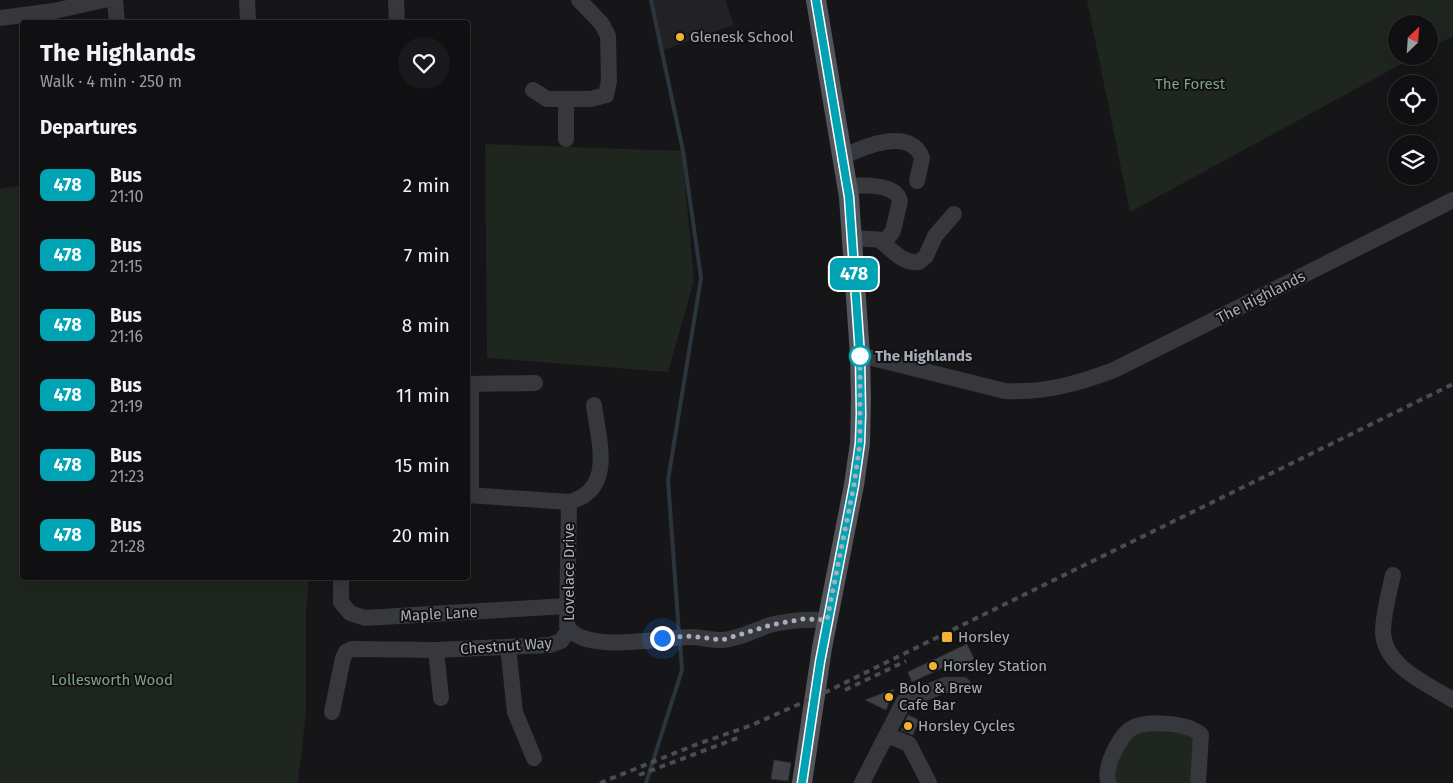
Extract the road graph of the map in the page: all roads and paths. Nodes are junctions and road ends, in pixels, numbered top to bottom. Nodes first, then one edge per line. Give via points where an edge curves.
1 (104, 0) edge
2 (115, 0) edge
3 (247, 0) edge
4 (396, 0) edge
5 (579, 0) edge
6 (816, 0) edge
7 (49, 6) edge
8 (0, 18) edge
9 (117, 20) edge
10 (248, 20) edge
11 (397, 20) edge
12 (533, 90) dead end
13 (566, 99) junction
14 (566, 139) dead end
15 (842, 157) junction
16 (917, 181) dead end
17 (847, 186) junction
18 (1453, 200) edge
19 (954, 214) dead end
20 (852, 238) junction
21 (881, 242) junction
22 (860, 355) junction
23 (535, 383) dead end
24 (470, 384) edge
25 (594, 405) dead end
26 (470, 495) edge
27 (569, 502) junction
28 (1393, 575) dead end
29 (341, 580) edge
30 (567, 606) junction
31 (827, 620) junction
32 (570, 630) junction
33 (508, 647) junction
34 (436, 650) junction
35 (963, 685) dead end
36 (441, 698) dead end
37 (1453, 700) edge
38 (332, 712) dead end
39 (887, 735) junction
40 (534, 758) dead end
41 (802, 783) edge
42 (862, 783) edge
43 (929, 783) edge
44 (1109, 783) edge
45 (1198, 783) edge

1 - 7 street
2 - 9 street
3 - 10 street
4 - 11 street
5 - 13 street via 606,29 608,89 600,98
6 - 15 main road
7 - 8 street
12 - 13 street via 548,99
13 - 14 street
15 - 16 street via 887,140 910,145 917,148 922,158
15 - 17 main road
17 - 20 main road
17 - 21 street via 876,185 899,197 894,231
18 - 22 street, The Highlands via 1114,370 1070,385 1027,392 1005,391
19 - 21 street via 935,236 920,262 907,261
20 - 21 street
20 - 22 main road
22 - 31 main road via 860,443
23 - 24 street
25 - 27 street via 602,467 594,488 581,499
26 - 27 street, Lovelace Drive
27 - 30 street, Lovelace Drive
28 - 37 street via 1384,623 1386,647 1402,667
29 - 30 street, Maple Lane via 340,602 350,613 366,618
30 - 32 street, Lovelace Drive
31 - 32 street, Lovelace Drive via 803,619 771,625 722,640 680,637 601,643
31 - 41 main road
32 - 33 street, Chestnut Way via 561,641 550,645
33 - 34 street, Chestnut Way
33 - 40 street via 515,712
34 - 36 street
34 - 38 street, Chestnut Way via 358,648 346,652
35 - 39 street via 945,685 904,701
39 - 42 street
39 - 43 street via 909,744
44 - 45 street via 1106,769 1129,730 1144,725 1183,725 1201,735

